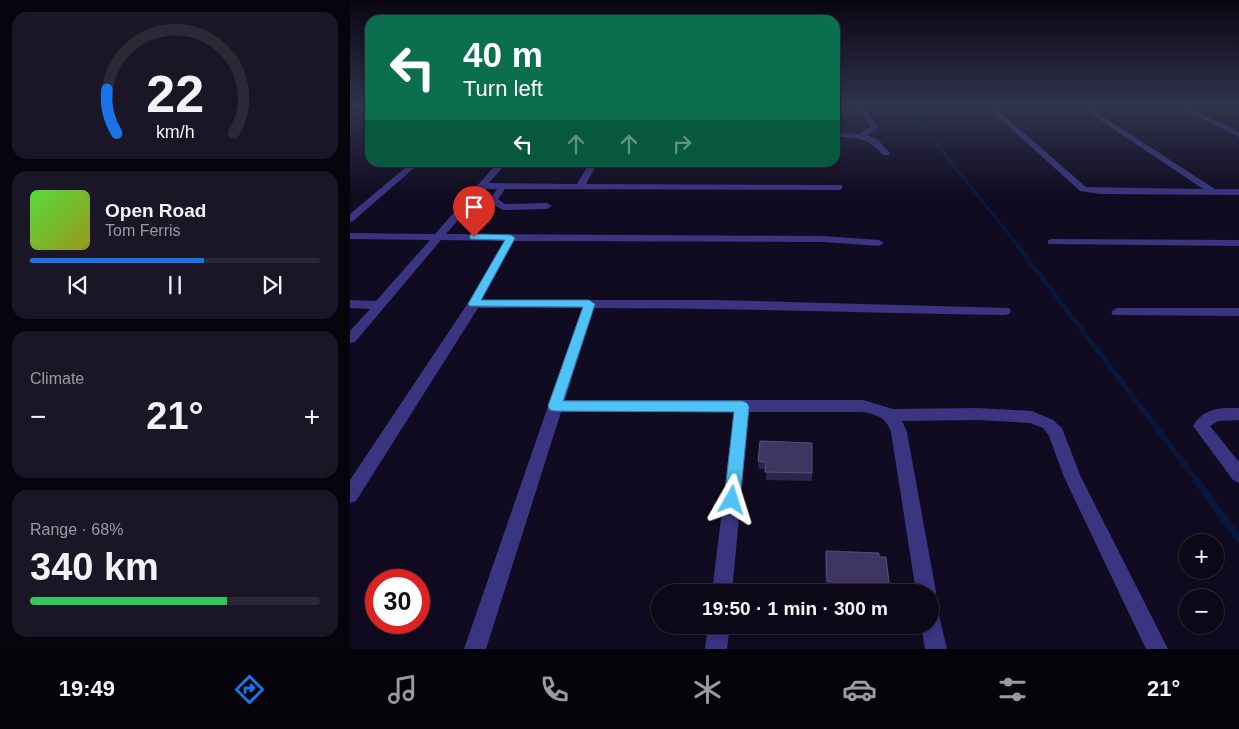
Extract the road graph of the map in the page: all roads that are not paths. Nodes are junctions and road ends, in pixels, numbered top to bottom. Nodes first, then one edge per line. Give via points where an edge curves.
1 (843, 135) edge
2 (1022, 135) edge
3 (1127, 135) edge
4 (862, 136) joint
5 (886, 153) dead end
6 (410, 167) edge
7 (499, 167) edge
8 (591, 167) edge
9 (484, 186) junction
10 (502, 186) junction
11 (580, 187) junction
12 (839, 187) dead end
13 (1214, 192) junction
14 (1239, 192) edge
15 (547, 206) dead end
16 (350, 218) edge
17 (350, 236) edge
18 (438, 237) junction
19 (511, 238) junction
20 (1052, 242) dead end
21 (879, 243) dead end
22 (1239, 243) edge
23 (350, 304) edge
24 (474, 304) junction
25 (589, 304) junction
26 (378, 305) junction
27 (1005, 311) dead end
28 (1117, 312) dead end
29 (1239, 312) edge
30 (350, 339) edge
31 (555, 406) junction
32 (742, 407) junction
33 (1239, 414) edge
34 (891, 415) junction
35 (1239, 475) edge
36 (350, 495) edge
37 (723, 584) edge
38 (925, 584) edge
39 (718, 634) edge
40 (933, 634) edge
41 (475, 649) edge
42 (716, 649) edge
43 (936, 649) edge
44 (1157, 649) edge

1 - 4 street
2 - 13 street via 1083,189 1100,192
3 - 13 street
4 - 5 street via 872,139
6 - 16 street
7 - 9 street
8 - 11 street
9 - 10 street
9 - 18 street
10 - 11 street
10 - 15 street via 494,199 503,207
11 - 12 street
13 - 14 street
17 - 18 street
18 - 19 street
18 - 26 street
19 - 21 street via 823,239
19 - 24 street
20 - 22 street
23 - 26 street
24 - 25 street
24 - 36 street
25 - 27 street
25 - 31 street
26 - 30 street
28 - 29 street
31 - 32 street
31 - 41 street
32 - 34 street via 863,406 885,410
32 - 37 street
33 - 35 street via 1213,414 1201,426
34 - 38 street via 899,432
34 - 44 street via 1032,417 1053,428 1072,477
39 - 42 street
40 - 43 street

